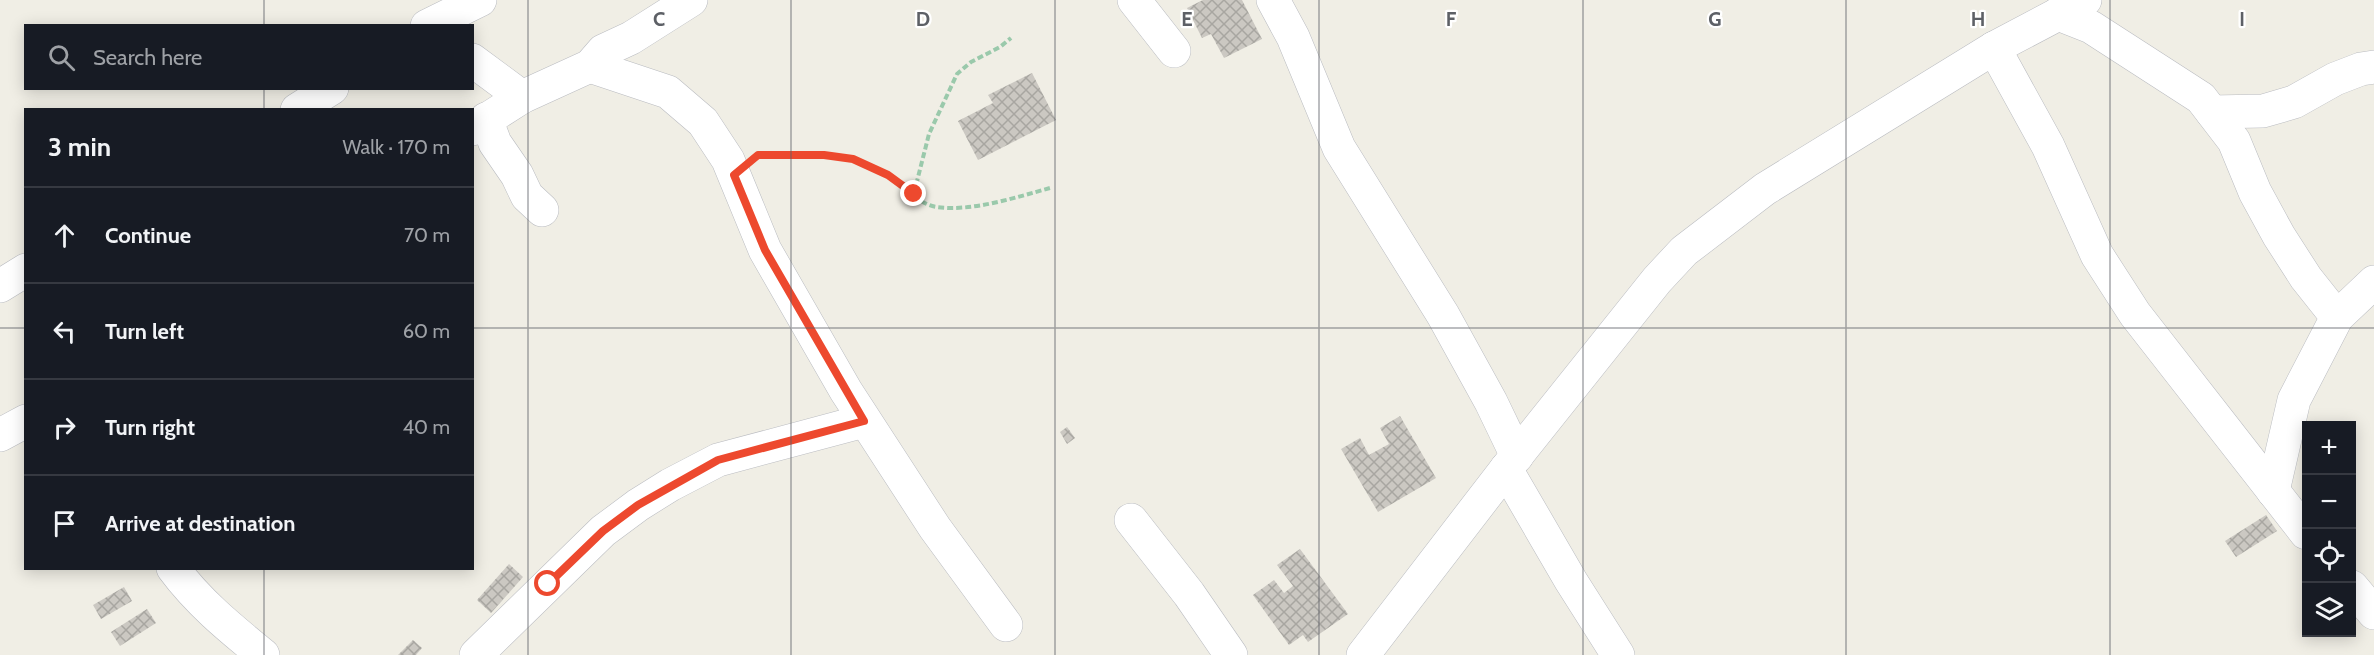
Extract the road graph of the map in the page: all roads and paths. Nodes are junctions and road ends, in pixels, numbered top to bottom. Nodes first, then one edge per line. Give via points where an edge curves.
1 (480, 0) edge
2 (691, 0) edge
3 (1134, 0) edge
4 (1273, 0) edge
5 (2071, 7) edge
6 (430, 18) edge
7 (1011, 38) dead end
8 (1994, 48) junction
9 (1174, 51) dead end
10 (474, 61) edge
11 (590, 66) junction
12 (2374, 67) edge
13 (329, 90) edge
14 (522, 97) junction
15 (300, 108) edge
16 (2212, 112) junction
17 (479, 124) edge
18 (734, 175) junction
19 (1050, 188) dead end
20 (914, 194) junction
21 (542, 210) dead end
22 (24, 271) edge
23 (2374, 282) edge
24 (0, 286) edge
25 (2337, 317) junction
26 (864, 421) junction
27 (24, 422) edge
28 (0, 435) edge
29 (1512, 462) junction
30 (2273, 491) junction
31 (1131, 520) dead end
32 (2304, 529) edge
33 (175, 570) edge
34 (2356, 592) edge
35 (2374, 613) edge
36 (1006, 625) dead end
37 (263, 655) edge
38 (476, 655) edge
39 (1231, 655) edge
40 (1362, 655) edge
41 (1618, 655) edge

1 - 6 street
2 - 11 street via 603,51
3 - 9 street
4 - 29 street via 1293,37 1339,148 1443,315 1491,402
5 - 8 street
5 - 16 street via 2091,27 2201,98
7 - 20 path via 957,74 929,134
8 - 29 street via 1784,177 1684,251
8 - 30 street via 2048,146 2097,255 2135,314
10 - 14 street
11 - 14 street
11 - 18 street via 668,92 703,122
12 - 16 street via 2361,69 2294,102 2263,111
13 - 15 street
14 - 17 street
16 - 25 street via 2234,141 2279,236
17 - 21 street via 517,175 527,196
18 - 20 path via 758,155 824,155 853,159 888,175
18 - 26 street via 765,250
19 - 20 path via 968,206 937,207
22 - 24 street
23 - 25 street
25 - 30 street via 2295,400
26 - 36 street via 934,528
26 - 38 street via 718,460 662,490 603,531
27 - 28 street
29 - 40 street
29 - 41 street via 1571,581
30 - 32 street
31 - 39 street
33 - 37 street via 198,600
34 - 35 street

